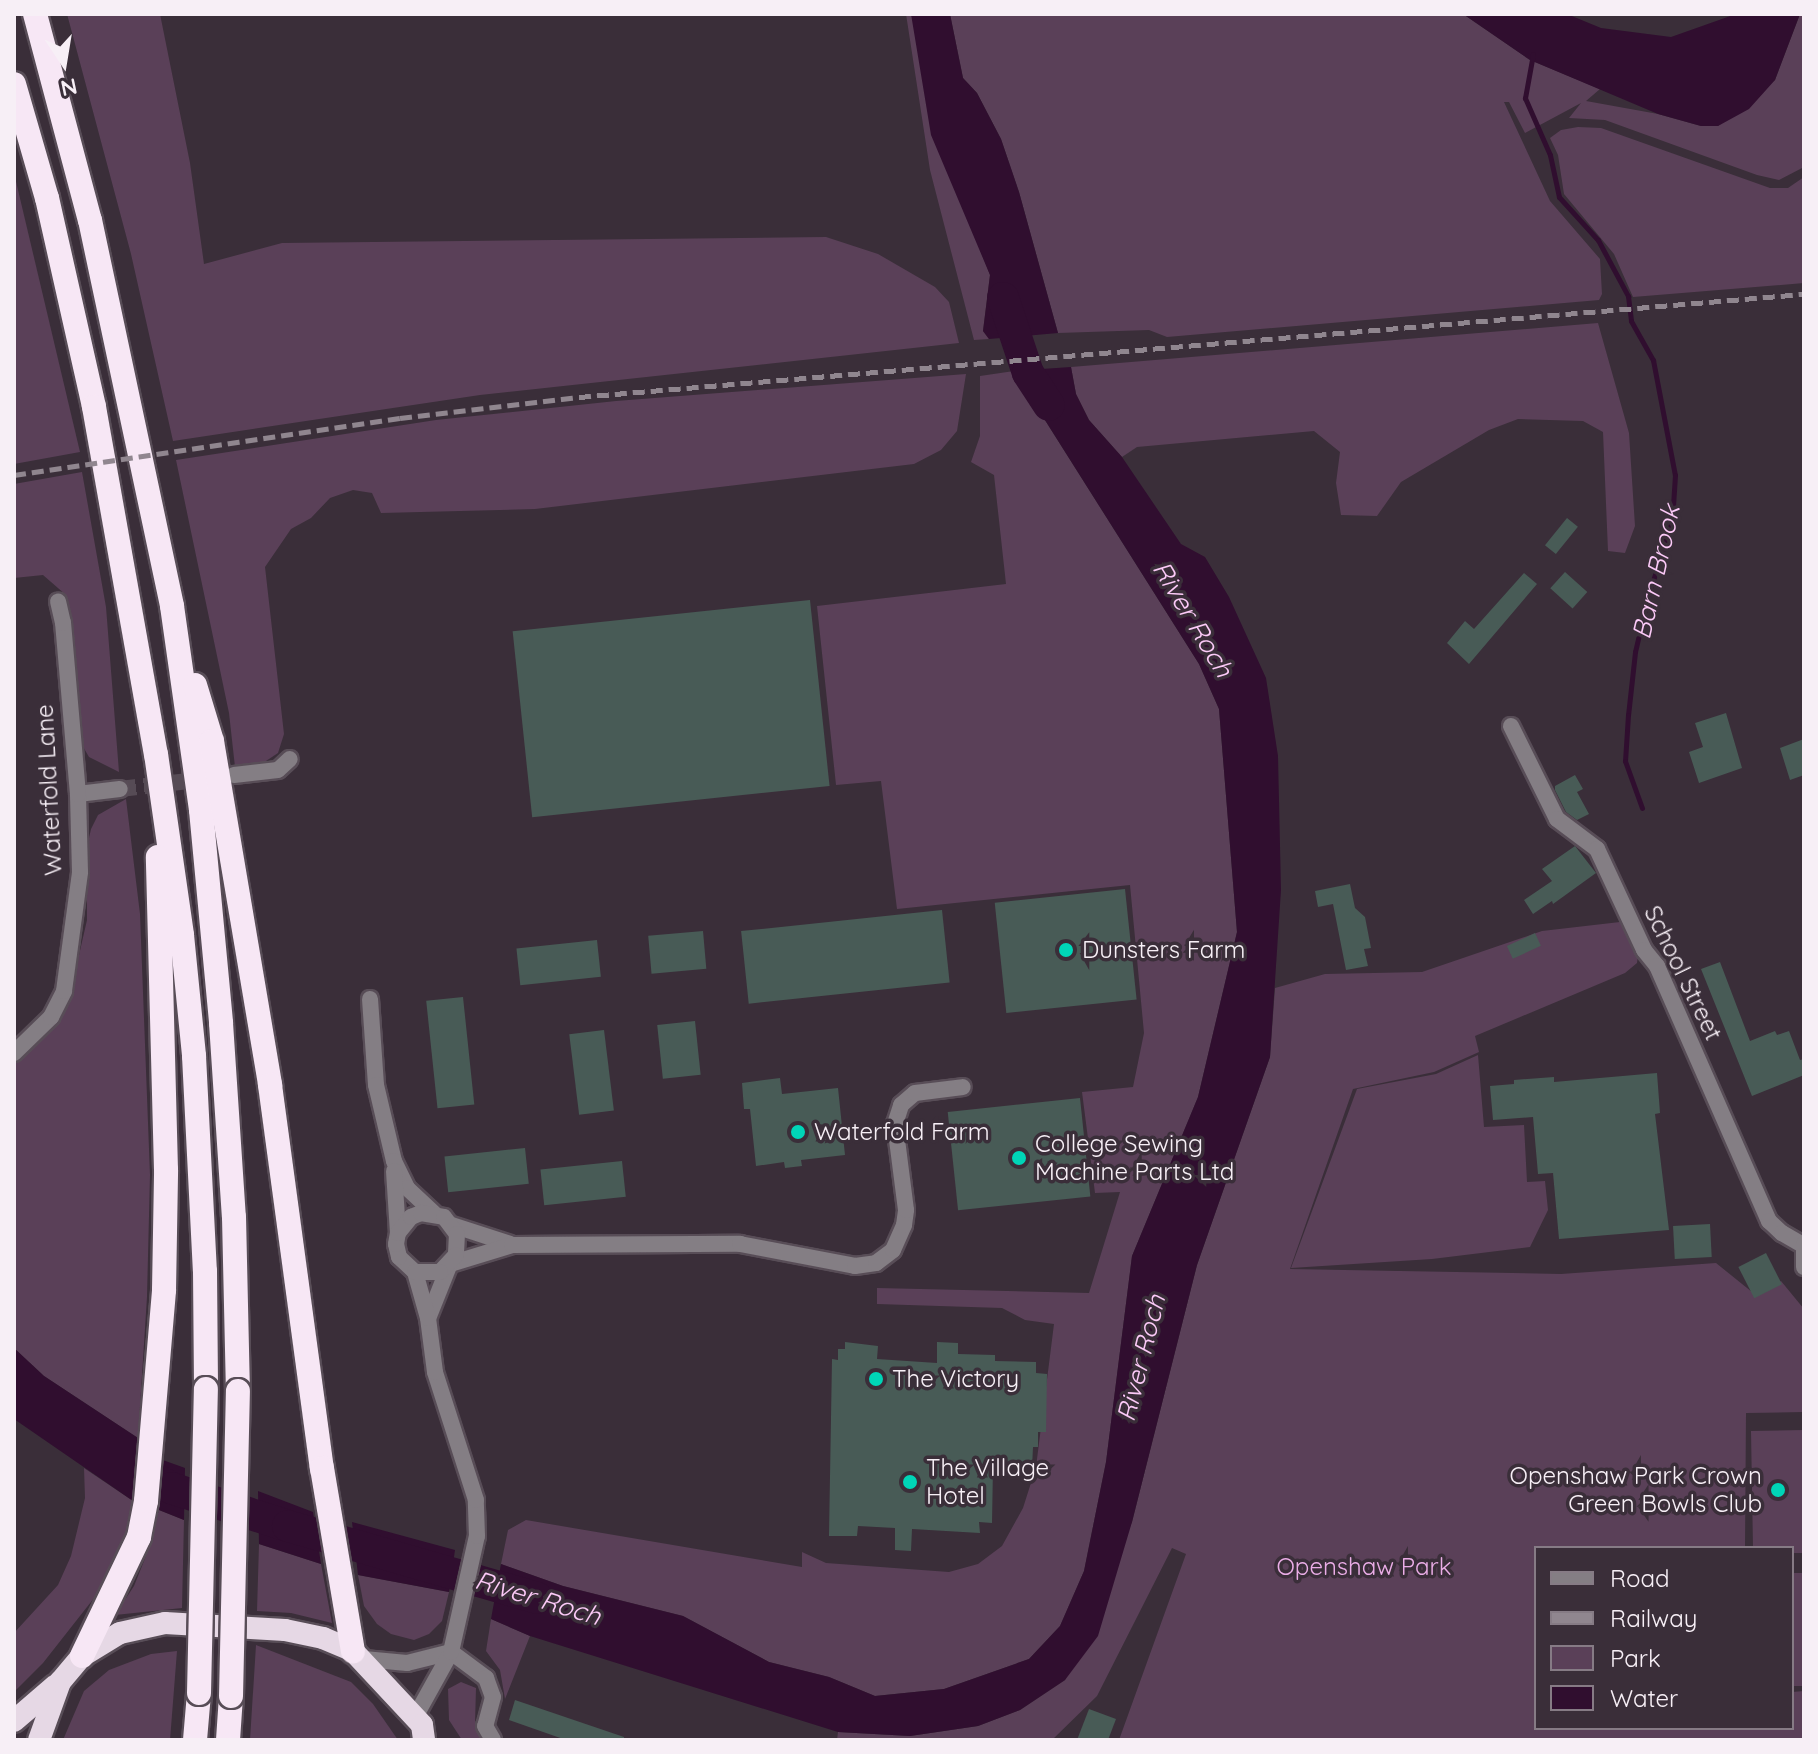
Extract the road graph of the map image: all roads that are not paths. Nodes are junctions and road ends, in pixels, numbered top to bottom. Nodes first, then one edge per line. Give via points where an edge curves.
1 (35, 14) edge
2 (14, 84) edge
3 (58, 602) dead end
4 (172, 606) junction
5 (1511, 726) dead end
6 (156, 754) junction
7 (290, 759) dead end
8 (234, 775) dead end
9 (120, 789) tunnel mouth
10 (78, 794) junction
11 (370, 999) dead end
12 (14, 1053) edge
13 (963, 1087) dead end
14 (394, 1161) junction
15 (434, 1213) junction
16 (452, 1225) junction
17 (398, 1233) junction
18 (1804, 1244) edge
19 (512, 1245) junction
20 (449, 1265) junction
21 (1804, 1267) edge
22 (415, 1272) junction
23 (428, 1318) junction
24 (451, 1652) junction
25 (359, 1655) junction
26 (82, 1656) junction
27 (60, 1682) junction
28 (14, 1721) edge
29 (420, 1727) edge
30 (39, 1740) edge
31 (195, 1740) edge
32 (228, 1740) edge
33 (441, 1740) edge
34 (493, 1740) edge

1 - 4 highway via 90,220
2 - 6 highway via 47,198 94,407
3 - 10 street, Waterfold Lane
4 - 25 highway via 212,741 270,1085 345,1613
4 - 32 highway, bridge via 201,810 234,1217 238,1391
5 - 18 street, School Street via 1557,819 1597,849 1644,950 1657,966 1769,1221
6 - 26 highway via 166,1170 156,1395 139,1537
6 - 31 highway, bridge via 194,1056 204,1243 206,1389
7 - 8 street via 278,770
9 - 10 street
10 - 12 street, Waterfold Lane via 80,872 64,991 51,1017
11 - 14 street via 376,1085
13 - 19 street via 915,1093 901,1105 895,1124 904,1225 893,1250 876,1263 855,1266 740,1244
14 - 15 street via 407,1188
14 - 17 street
15 - 16 street
15 - 17 street via 411,1217
16 - 19 street
16 - 20 street via 458,1245
17 - 22 street via 399,1257
18 - 21 street
19 - 20 street
20 - 22 street via 429,1274
20 - 23 street
22 - 23 street
23 - 24 street via 435,1372 476,1500 477,1536
24 - 25 street via 407,1663
24 - 29 street
24 - 34 street via 486,1678 493,1697 485,1726
25 - 26 highway via 323,1638 285,1630 165,1623 120,1633
25 - 29 highway
26 - 27 highway
27 - 28 highway
27 - 30 highway
29 - 33 highway

